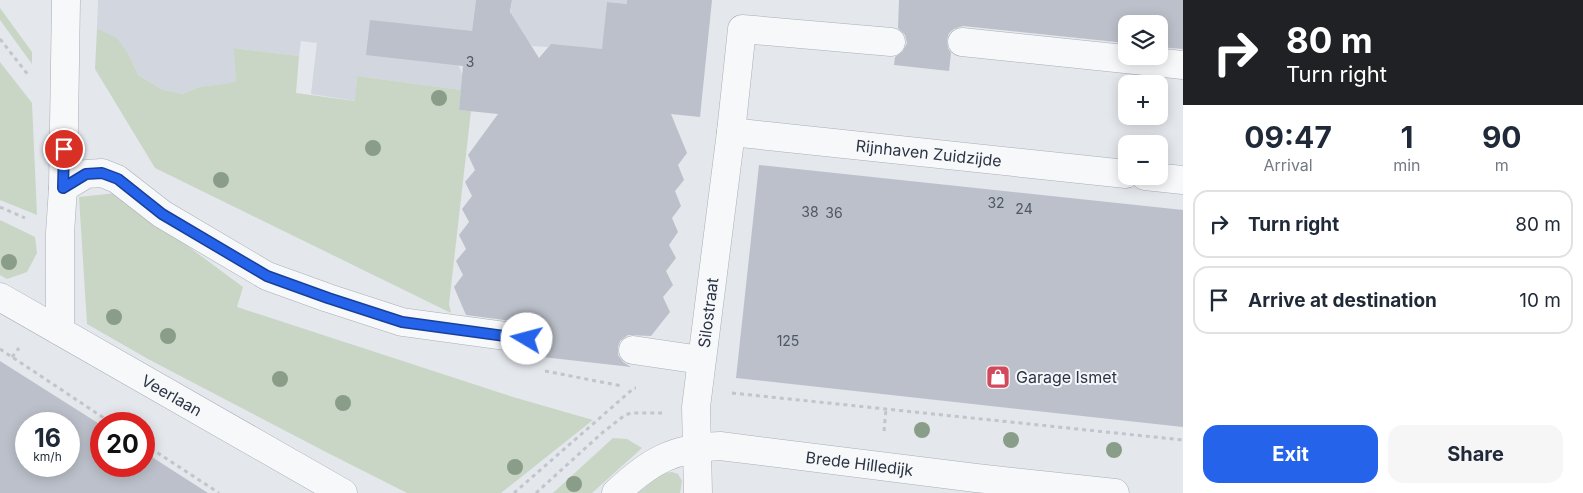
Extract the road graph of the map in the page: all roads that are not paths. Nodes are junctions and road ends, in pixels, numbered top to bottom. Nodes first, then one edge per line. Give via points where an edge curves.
1 (66, 0) edge
2 (891, 42) dead end
3 (962, 42) dead end
4 (1183, 65) edge
5 (731, 132) junction
6 (1118, 173) edge
7 (1168, 178) edge
8 (1183, 180) edge
9 (63, 188) junction
10 (0, 297) edge
11 (60, 331) junction
12 (527, 339) dead end
13 (633, 350) dead end
14 (702, 360) junction
15 (698, 447) junction
16 (343, 493) edge
17 (616, 493) edge
18 (698, 493) edge
19 (1115, 493) edge

1 - 9 street
2 - 5 street, Silostraat via 742,28
3 - 4 street
5 - 6 street, Rijnhaven Zuidzijde
5 - 14 street, Silostraat
7 - 8 street
9 - 11 street
9 - 12 street via 86,174 102,173 118,179 162,214 267,276 402,322
10 - 11 street, Veerlaan
11 - 16 street, Veerlaan
13 - 14 street
14 - 15 street, Silostraat via 696,413
15 - 17 street, Brede Hilledijk via 663,457 634,475
15 - 18 street, Silostraat
15 - 19 street, Brede Hilledijk via 720,446

